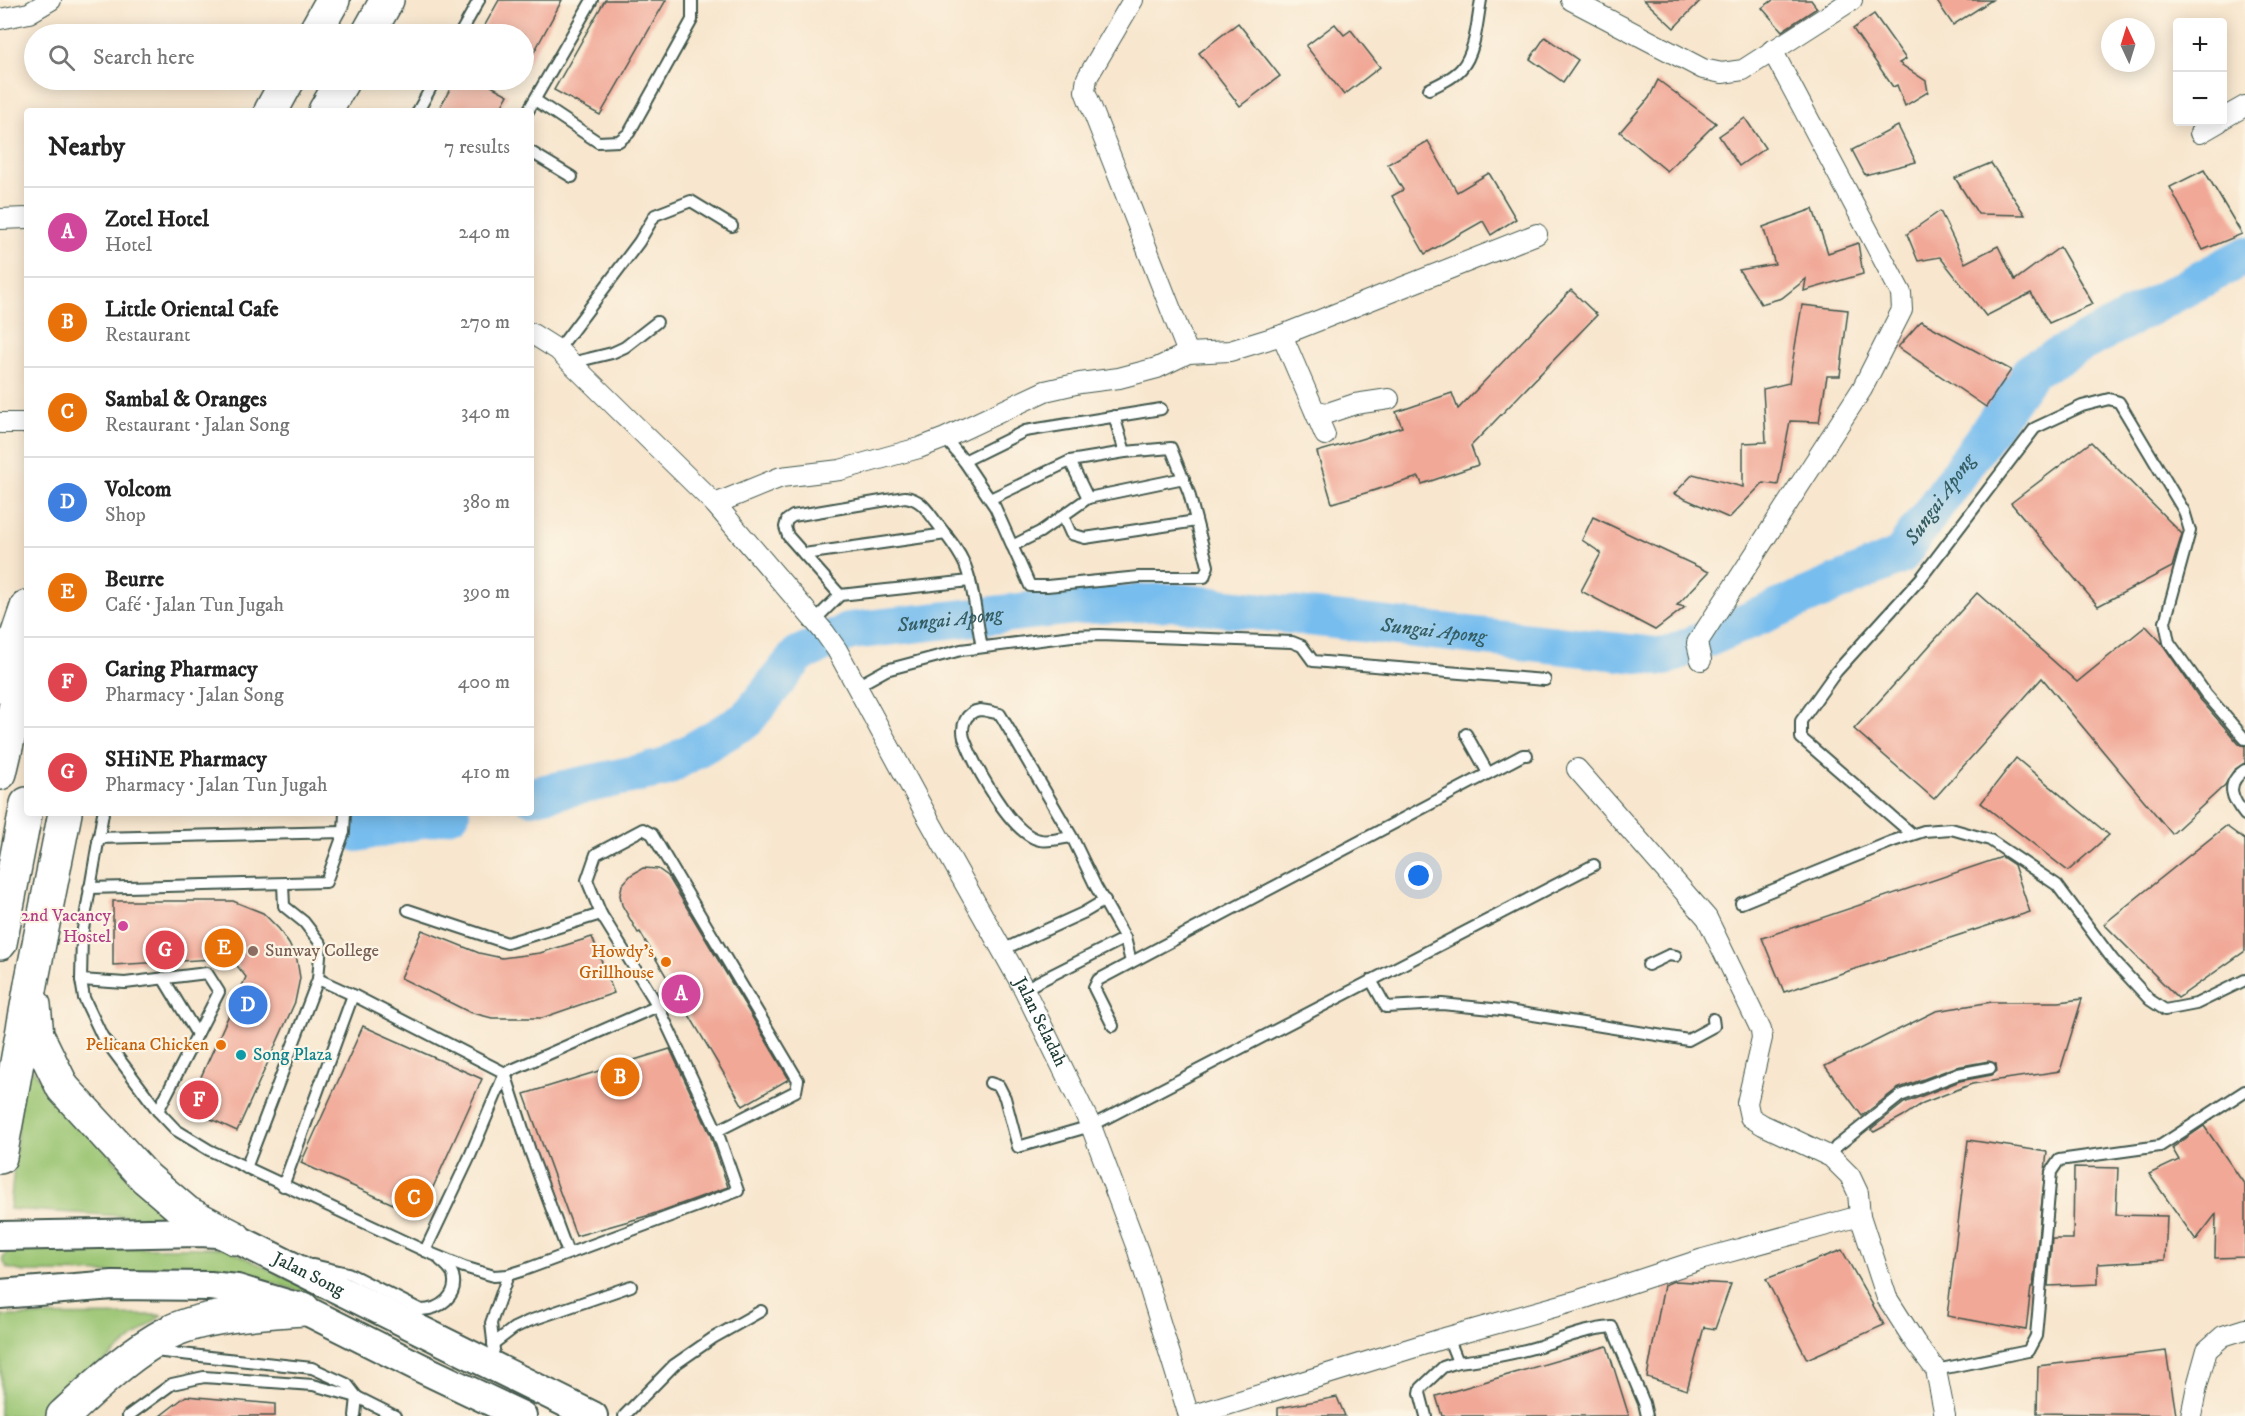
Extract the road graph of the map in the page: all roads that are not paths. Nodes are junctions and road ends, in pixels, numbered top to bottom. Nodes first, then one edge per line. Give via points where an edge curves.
1 (51, 0) edge
2 (333, 0) edge
3 (387, 0) edge
4 (479, 0) edge
5 (592, 0) edge
6 (692, 0) edge
7 (1133, 0) edge
8 (1481, 0) edge
9 (1571, 0) edge
10 (1852, 0) edge
11 (0, 19) edge
12 (320, 24) edge
13 (374, 24) edge
14 (466, 24) edge
15 (1772, 50) junction
16 (1429, 89) dead end
17 (283, 90) edge
18 (337, 90) edge
19 (430, 90) edge
20 (535, 100) junction
21 (2245, 106) edge
22 (273, 108) edge
23 (327, 108) edge
24 (420, 108) edge
25 (530, 108) edge
26 (2227, 116) edge
27 (2211, 126) edge
28 (2200, 133) dead end
29 (534, 154) edge
30 (572, 177) dead end
31 (24, 218) edge
32 (0, 219) edge
33 (732, 226) dead end
34 (1537, 234) dead end
35 (657, 322) dead end
36 (534, 335) edge
37 (1282, 335) junction
38 (1188, 353) junction
39 (564, 356) junction
40 (1389, 399) dead end
41 (1161, 410) dead end
42 (1316, 411) junction
43 (1114, 416) junction
44 (0, 423) edge
45 (24, 423) edge
46 (1325, 435) dead end
47 (945, 438) junction
48 (1125, 452) junction
49 (964, 461) junction
50 (1070, 461) junction
51 (1184, 478) junction
52 (1088, 498) junction
53 (990, 499) junction
54 (715, 504) junction
55 (1063, 516) junction
56 (1196, 521) junction
57 (946, 534) junction
58 (1012, 546) junction
59 (804, 554) junction
60 (970, 581) junction
61 (840, 595) junction
62 (24, 616) edge
63 (820, 627) junction
64 (981, 646) junction
65 (1699, 651) dead end
66 (24, 678) edge
67 (1545, 680) dead end
68 (0, 686) edge
69 (857, 686) junction
70 (1466, 734) dead end
71 (2245, 739) edge
72 (1527, 755) dead end
73 (1577, 769) dead end
74 (2245, 770) edge
75 (0, 773) edge
76 (1488, 773) junction
77 (2245, 815) edge
78 (25, 816) edge
79 (64, 816) edge
80 (102, 816) edge
81 (345, 816) edge
82 (344, 832) junction
83 (1912, 834) junction
84 (1072, 837) junction
85 (98, 838) junction
86 (1594, 865) dead end
87 (283, 884) junction
88 (89, 888) junction
89 (1105, 900) junction
90 (1741, 903) dead end
91 (408, 910) dead end
92 (601, 914) junction
93 (1125, 938) junction
94 (0, 943) edge
95 (1002, 950) junction
96 (1676, 956) dead end
97 (1131, 962) junction
98 (1648, 965) dead end
99 (163, 978) junction
100 (32, 979) junction
101 (318, 979) junction
102 (81, 980) junction
103 (1371, 980) junction
104 (2245, 980) edge
105 (1024, 989) junction
106 (353, 995) junction
107 (658, 1006) junction
108 (1713, 1019) dead end
109 (1113, 1026) dead end
110 (197, 1034) junction
111 (1989, 1068) dead end
112 (505, 1073) junction
113 (990, 1083) dead end
114 (2245, 1091) edge
115 (158, 1111) junction
116 (1091, 1126) junction
117 (717, 1131) junction
118 (0, 1156) edge
119 (1831, 1157) junction
120 (246, 1168) junction
121 (283, 1186) junction
122 (1860, 1216) junction
123 (0, 1236) edge
124 (235, 1238) junction
125 (425, 1251) junction
126 (568, 1253) junction
127 (438, 1257) junction
128 (280, 1260) junction
129 (507, 1275) junction
130 (631, 1286) dead end
131 (0, 1294) edge
132 (303, 1309) junction
133 (761, 1311) dead end
134 (2245, 1329) edge
135 (1448, 1338) junction
136 (141, 1350) junction
137 (497, 1357) junction
138 (1458, 1362) junction
139 (1936, 1370) junction
140 (357, 1397) junction
141 (63, 1416) edge
142 (128, 1416) edge
143 (355, 1416) edge
144 (395, 1416) edge
145 (522, 1416) edge
146 (593, 1416) edge
147 (624, 1416) edge
148 (1190, 1416) edge
149 (1426, 1416) edge
150 (1647, 1416) edge
151 (1945, 1416) edge
152 (2192, 1416) edge

1 - 11 street via 29,13
2 - 12 highway
3 - 13 highway
4 - 14 lane
5 - 20 lane
6 - 20 lane via 692,20 629,133 619,141 598,142
7 - 38 street via 1087,78 1085,91
8 - 16 lane via 1472,47 1463,68
9 - 15 street via 1703,69 1722,73 1743,70
10 - 15 street
15 - 65 street via 1901,293 1902,310 1862,388
17 - 22 highway
18 - 23 highway
19 - 24 lane
20 - 25 lane
21 - 26 street
27 - 28 street
29 - 30 lane
31 - 32 street
33 - 39 lane via 691,201 655,215
34 - 37 street
35 - 39 lane via 612,354
36 - 39 street, Jalan Seladah
37 - 38 street via 1230,351
37 - 42 street
38 - 47 street via 1157,368 1045,391
39 - 54 street, Jalan Seladah
40 - 42 street via 1328,413
41 - 43 lane
42 - 46 street
43 - 48 lane
43 - 49 lane via 1025,431
44 - 45 street
47 - 49 lane
47 - 54 street via 840,470 781,477
48 - 50 lane
48 - 51 lane via 1172,448
49 - 53 lane
50 - 52 lane
50 - 53 lane
51 - 52 lane
51 - 56 lane
52 - 55 lane
53 - 58 lane
54 - 63 street, Jalan Seladah
55 - 56 lane via 1071,534 1085,538
55 - 58 lane
56 - 58 lane via 1208,566 1204,578 1140,577 1030,586
57 - 59 lane
57 - 59 lane via 920,501 905,497 794,516 785,527
57 - 60 lane via 958,550
59 - 61 lane
60 - 61 lane
60 - 64 lane
61 - 63 lane
62 - 68 highway
63 - 69 street, Jalan Seladah
64 - 67 lane via 1100,635 1292,642 1302,646 1313,661
64 - 69 lane via 886,670
66 - 75 highway
69 - 95 street, Jalan Seladah
70 - 76 lane
71 - 83 lane via 2169,642 2165,622 2190,531 2184,511 2119,402 2109,399 2082,406 2035,428 1921,578 1836,672 1801,721 1801,738
72 - 76 lane
73 - 119 street via 1707,918 1761,1030 1747,1103 1750,1117
74 - 77 lane via 2232,784 2234,801
76 - 97 lane
78 - 94 highway
79 - 100 highway
80 - 85 lane
81 - 82 lane
82 - 85 lane
82 - 87 lane via 326,882
83 - 90 lane
83 - 104 lane via 1951,829 1990,840 2057,885 2113,960 2150,1000 2165,1010 2196,1004
84 - 84 lane via 1040,840 1022,830 1005,813 963,738 961,727 967,717 979,710 1000,714
84 - 89 lane
85 - 88 lane
86 - 103 lane
87 - 88 lane
87 - 101 lane via 284,906 304,922 321,944
88 - 102 lane
89 - 93 lane
89 - 95 lane
91 - 92 lane via 507,943
92 - 107 lane
92 - 117 lane via 587,880 596,854 643,830 651,834 798,1080 796,1091
93 - 97 lane
93 - 105 lane
95 - 105 street, Jalan Seladah
96 - 98 lane
97 - 109 lane via 1094,984
99 - 102 lane via 125,983
99 - 110 lane
99 - 110 lane via 207,973 219,992
100 - 118 highway
100 - 124 highway via 37,1035 63,1088 146,1178 186,1213
101 - 106 lane
101 - 120 lane
102 - 115 lane via 84,998 102,1036
103 - 108 lane via 1386,1007 1442,1004 1502,1010 1688,1040 1714,1026
103 - 116 lane
105 - 116 street, Jalan Seladah
106 - 112 lane
106 - 121 lane
107 - 112 lane
107 - 117 lane
110 - 115 lane
111 - 119 lane via 1958,1074 1900,1096 1836,1147
112 - 125 lane
112 - 126 lane
113 - 116 lane via 999,1086 1005,1098 1018,1147
114 - 139 lane via 2160,1146 2059,1160 2051,1173 2036,1336 2028,1351
115 - 120 lane via 189,1140
116 - 148 street, Jalan Seladah via 1138,1251
117 - 126 lane via 738,1191
119 - 122 street via 1850,1176 1858,1193
120 - 121 lane
121 - 125 lane
122 - 135 street via 1704,1259
122 - 139 street via 1887,1298
123 - 124 main road, Jalan Song via 199,1232
124 - 128 main road, Jalan Song
125 - 127 lane
126 - 129 lane
127 - 128 lane via 454,1277 454,1287 442,1305 433,1310 421,1310 348,1273
127 - 129 lane via 480,1273
128 - 137 main road, Jalan Song
129 - 137 lane via 490,1323
130 - 137 lane via 514,1328
131 - 132 main road, Jalan Song via 113,1285 210,1286 237,1289
132 - 136 highway via 197,1324 169,1332
132 - 145 main road, Jalan Song
133 - 147 lane via 674,1365
134 - 152 street via 2223,1336 2208,1350
135 - 138 lane
135 - 148 street
136 - 140 lane via 312,1368 347,1384
136 - 141 highway
137 - 146 main road, Jalan Song
138 - 149 lane via 1443,1367 1421,1388
138 - 150 lane via 1485,1360 1591,1329 1612,1327
139 - 151 street
140 - 142 lane via 314,1385 204,1377 172,1384
140 - 143 lane
140 - 144 lane

